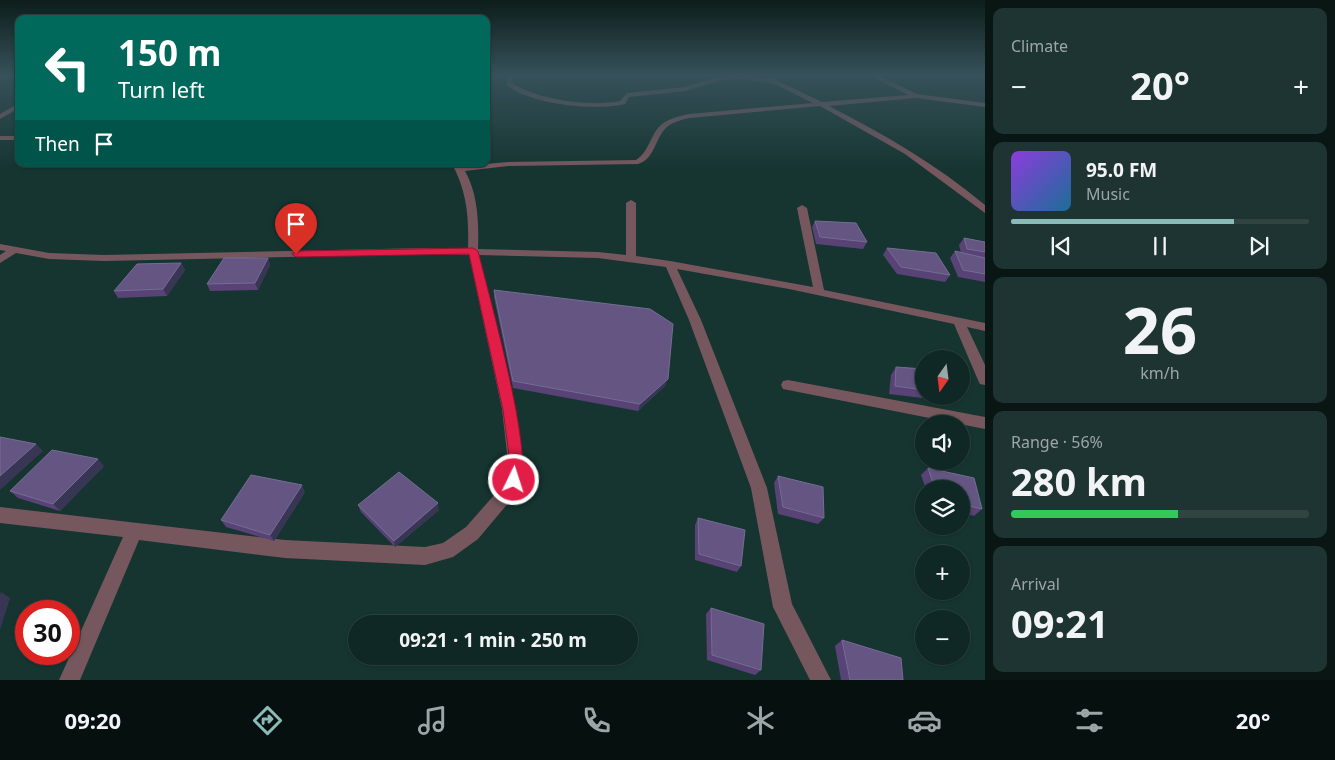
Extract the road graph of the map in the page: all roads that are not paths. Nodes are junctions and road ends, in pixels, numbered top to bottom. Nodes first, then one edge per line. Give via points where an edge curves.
1 (804, 106) edge
2 (826, 106) edge
3 (15, 108) edge
4 (0, 117) edge
5 (0, 138) edge
6 (15, 138) edge
7 (490, 165) edge
8 (458, 167) edge
9 (985, 195) edge
10 (970, 196) junction
11 (631, 203) dead end
12 (802, 208) dead end
13 (985, 210) edge
14 (0, 247) edge
15 (14, 250) junction
16 (473, 251) junction
17 (631, 259) junction
18 (0, 260) edge
19 (670, 264) junction
20 (818, 292) junction
21 (959, 322) junction
22 (985, 328) edge
23 (985, 380) edge
24 (788, 385) dead end
25 (985, 423) edge
26 (0, 515) edge
27 (134, 532) junction
28 (69, 680) edge
29 (821, 680) edge

1 - 7 street via 679,117 658,130 648,154 638,162
2 - 10 street via 882,135
3 - 4 street
5 - 6 street
8 - 16 street via 468,189 474,226
9 - 10 street
10 - 13 street
11 - 17 street
12 - 20 street
14 - 15 street
15 - 16 street via 49,256 104,258
15 - 18 street
16 - 17 street
16 - 27 street via 509,410 517,471 509,490 472,533 446,551 425,556 265,547
17 - 19 street
19 - 20 street
19 - 29 street via 695,320 759,488 783,607
20 - 21 street
21 - 22 street
21 - 23 street
24 - 25 street
26 - 27 street
27 - 28 street

